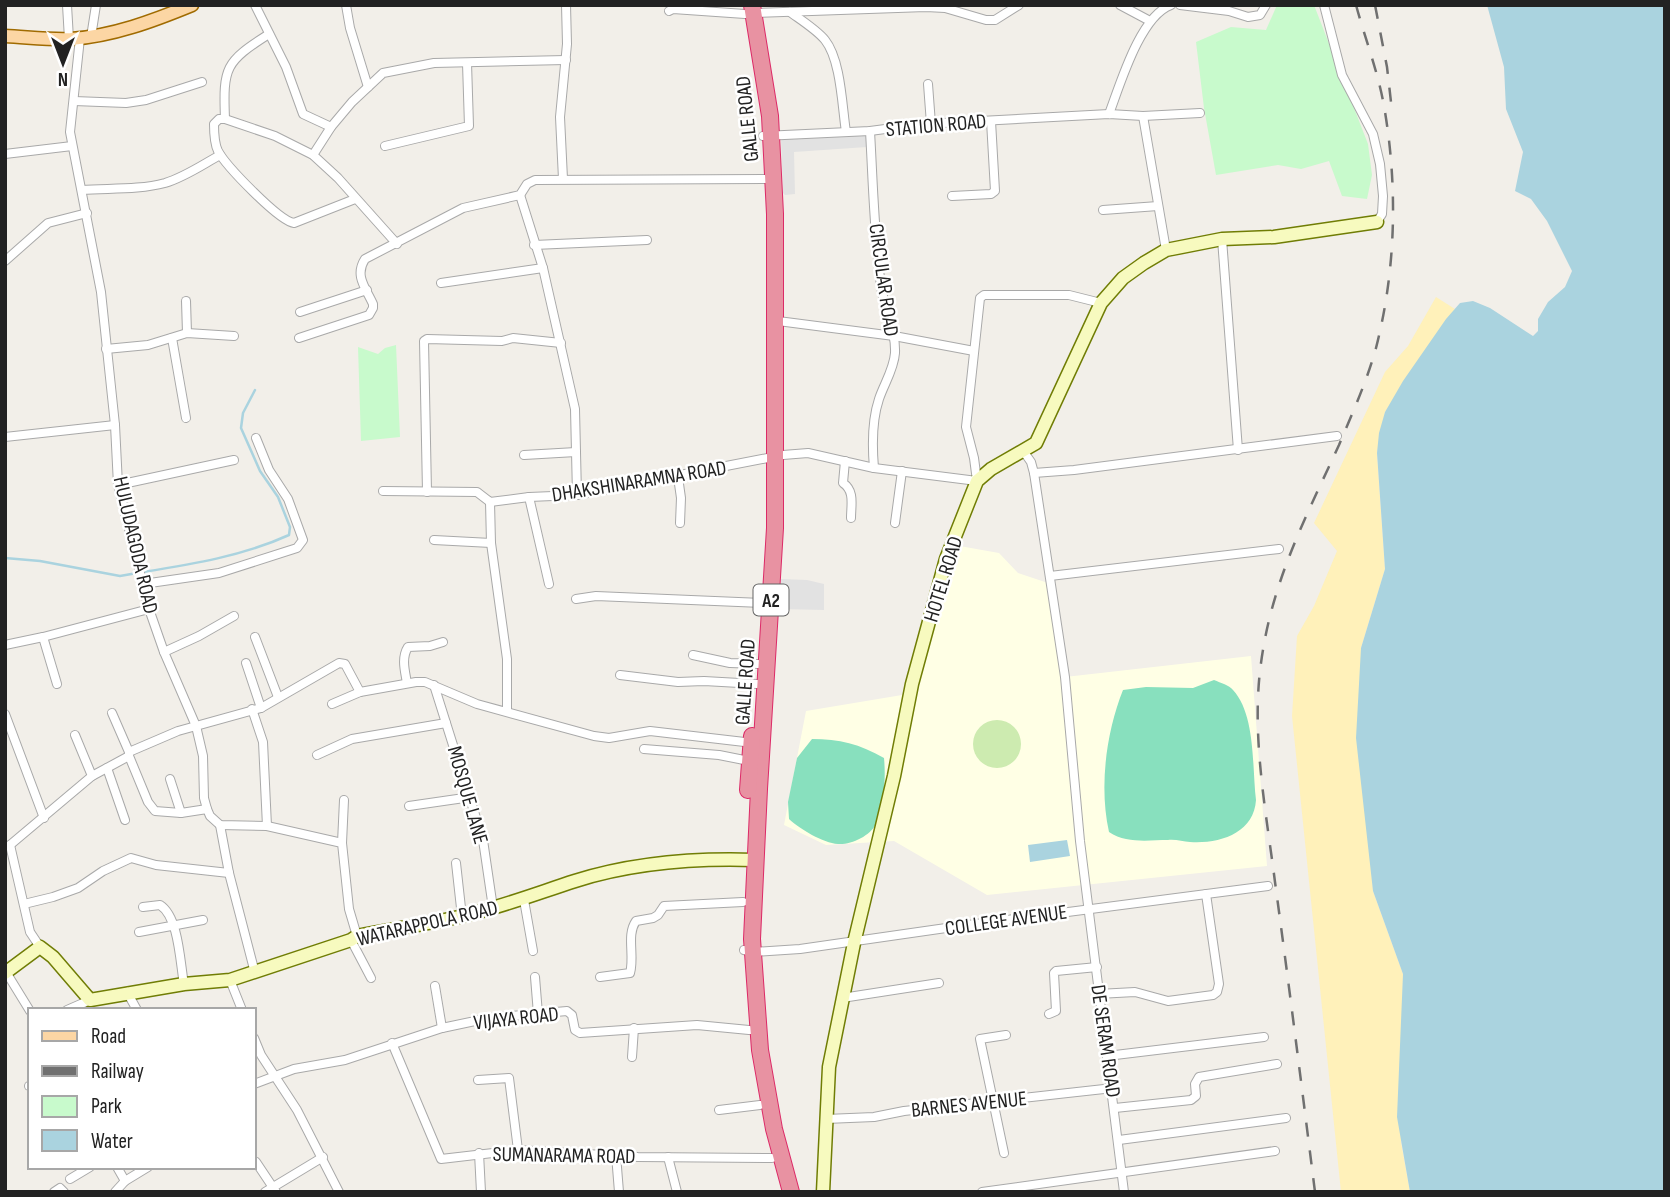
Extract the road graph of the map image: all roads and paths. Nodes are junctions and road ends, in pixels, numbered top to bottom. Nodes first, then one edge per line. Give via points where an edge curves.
1 (67, 5) edge
2 (96, 5) edge
3 (159, 5) edge
4 (191, 5) edge
5 (255, 5) edge
6 (346, 5) edge
7 (566, 5) edge
8 (1019, 5) edge
9 (1120, 5) edge
10 (1171, 5) edge
11 (1180, 5) edge
12 (1266, 5) edge
13 (1324, 5) edge
14 (926, 6) edge
15 (844, 8) edge
16 (1230, 8) edge
17 (749, 9) edge
18 (669, 11) dead end
19 (790, 12) junction
20 (158, 19) junction
21 (1150, 21) junction
22 (269, 34) junction
23 (5, 36) edge
24 (80, 38) junction
25 (566, 60) junction
26 (467, 63) junction
27 (202, 82) dead end
28 (928, 84) dead end
29 (368, 87) junction
30 (74, 100) junction
31 (1200, 113) dead end
32 (1110, 114) junction
33 (1143, 116) junction
34 (225, 119) junction
35 (990, 121) junction
36 (931, 124) junction
37 (331, 127) junction
38 (870, 131) junction
39 (846, 132) junction
40 (767, 136) junction
41 (72, 146) junction
42 (385, 146) dead end
43 (5, 154) edge
44 (220, 155) junction
45 (313, 155) junction
46 (563, 178) junction
47 (766, 179) junction
48 (82, 190) junction
49 (520, 195) junction
50 (952, 196) dead end
51 (355, 199) junction
52 (1158, 206) junction
53 (1102, 210) dead end
54 (87, 213) junction
55 (1377, 222) joint
56 (1222, 239) junction
57 (647, 240) dead end
58 (397, 244) junction
59 (534, 245) junction
60 (1166, 250) junction
61 (5, 261) edge
62 (543, 268) junction
63 (440, 283) dead end
64 (367, 289) junction
65 (186, 301) dead end
66 (1101, 303) junction
67 (300, 312) dead end
68 (778, 321) dead end
69 (187, 333) junction
70 (234, 336) dead end
71 (894, 336) junction
72 (172, 338) junction
73 (299, 338) dead end
74 (561, 343) junction
75 (106, 349) junction
76 (974, 351) junction
77 (186, 418) dead end
78 (115, 425) junction
79 (1336, 436) dead end
80 (5, 437) edge
81 (256, 438) dead end
82 (1238, 450) junction
83 (576, 452) junction
84 (1024, 452) junction
85 (524, 455) dead end
86 (769, 458) junction
87 (234, 460) dead end
88 (845, 461) junction
89 (874, 468) junction
90 (902, 471) junction
91 (1034, 473) junction
92 (678, 477) junction
93 (977, 481) junction
94 (118, 485) junction
95 (383, 491) dead end
96 (427, 492) junction
97 (577, 495) junction
98 (529, 497) junction
99 (490, 502) junction
100 (850, 518) dead end
101 (680, 523) dead end
102 (895, 523) dead end
103 (434, 540) dead end
104 (491, 543) junction
105 (1279, 550) dead end
106 (1050, 576) junction
107 (143, 582) junction
108 (549, 584) dead end
109 (576, 598) dead end
110 (762, 603) junction
111 (149, 609) junction
112 (234, 616) dead end
113 (43, 637) junction
114 (255, 637) dead end
115 (443, 642) dead end
116 (5, 645) edge
117 (164, 652) junction
118 (693, 655) dead end
119 (246, 663) dead end
120 (758, 664) junction
121 (620, 675) dead end
122 (407, 683) junction
123 (57, 684) dead end
124 (757, 684) junction
125 (434, 685) junction
126 (360, 692) junction
127 (275, 699) junction
128 (332, 704) dead end
129 (256, 709) junction
130 (507, 711) junction
131 (112, 713) dead end
132 (5, 714) edge
133 (446, 723) junction
134 (196, 726) junction
135 (75, 735) dead end
136 (757, 743) junction
137 (644, 749) dead end
138 (129, 754) junction
139 (317, 755) dead end
140 (749, 761) junction
141 (107, 768) junction
142 (92, 776) junction
143 (170, 779) dead end
144 (471, 797) junction
145 (344, 800) dead end
146 (409, 806) dead end
147 (207, 809) junction
148 (181, 813) junction
149 (44, 818) junction
150 (125, 820) dead end
151 (220, 825) junction
152 (267, 826) junction
153 (342, 843) junction
154 (7, 845) edge
155 (750, 860) junction
156 (456, 863) dead end
157 (229, 873) junction
158 (1268, 886) dead end
159 (1206, 894) junction
160 (524, 900) junction
161 (743, 902) junction
162 (24, 904) junction
163 (143, 907) dead end
164 (493, 908) junction
165 (1089, 909) junction
166 (462, 916) junction
167 (203, 920) dead end
168 (174, 926) junction
169 (139, 932) dead end
170 (354, 938) junction
171 (854, 943) junction
172 (40, 947) junction
173 (533, 951) dead end
174 (748, 951) junction
175 (1097, 967) junction
176 (6, 972) edge
177 (255, 974) junction
178 (535, 977) dead end
179 (600, 977) dead end
180 (371, 978) dead end
181 (230, 980) junction
182 (939, 983) dead end
183 (184, 984) junction
184 (435, 986) dead end
185 (127, 992) junction
186 (1098, 994) junction
187 (842, 998) junction
188 (90, 1000) junction
189 (28, 1008) edge
190 (72, 1008) edge
191 (135, 1008) edge
192 (241, 1008) edge
193 (538, 1014) junction
194 (1049, 1014) dead end
195 (442, 1028) junction
196 (634, 1028) junction
197 (749, 1030) junction
198 (1006, 1035) dead end
199 (1264, 1037) dead end
200 (256, 1043) edge
201 (392, 1043) junction
202 (1107, 1056) junction
203 (632, 1057) dead end
204 (1277, 1064) dead end
205 (275, 1075) junction
206 (478, 1080) dead end
207 (256, 1083) edge
208 (1112, 1088) junction
209 (994, 1102) junction
210 (760, 1105) junction
211 (1115, 1108) junction
212 (719, 1110) dead end
213 (1286, 1118) dead end
214 (826, 1119) junction
215 (1119, 1140) junction
216 (518, 1150) junction
217 (1275, 1151) dead end
218 (480, 1153) junction
219 (1004, 1153) dead end
220 (616, 1156) junction
221 (323, 1157) junction
222 (668, 1157) junction
223 (772, 1158) junction
224 (256, 1162) dead end
225 (87, 1169) edge
226 (118, 1169) edge
227 (145, 1169) edge
228 (1121, 1173) junction
229 (70, 1179) dead end
230 (125, 1181) junction
231 (275, 1189) edge
232 (54, 1192) edge
233 (64, 1192) edge
234 (115, 1192) edge
235 (265, 1192) edge
236 (339, 1192) edge
237 (481, 1192) edge
238 (619, 1192) edge
239 (677, 1192) edge
240 (781, 1192) edge
241 (791, 1192) edge
242 (823, 1192) edge
243 (982, 1192) edge
244 (1124, 1192) edge

1 - 24 street
2 - 24 street
3 - 20 street
4 - 20 main road
5 - 22 street
6 - 29 street
7 - 25 street
8 - 14 street via 995,20
9 - 21 street
10 - 21 street
11 - 16 street
12 - 16 street via 1260,15 1248,17
13 - 55 street via 1342,75 1373,134 1383,197
14 - 15 street
15 - 19 street
17 - 18 street
17 - 19 street
17 - 40 highway, GALLE ROAD / A2
19 - 39 street via 824,39 832,52
20 - 24 main road
21 - 32 street
22 - 34 street via 239,53 229,69 224,85
22 - 37 street via 303,114
23 - 24 main road
24 - 30 street, HULUDAGODA ROAD
25 - 26 street
25 - 46 street via 561,117
26 - 29 street via 383,73
26 - 42 street via 469,126
27 - 30 street via 126,103
28 - 36 street
29 - 37 street
30 - 41 street, HULUDAGODA ROAD
31 - 33 street, STATION ROAD
32 - 33 street, STATION ROAD
32 - 35 street, STATION ROAD
33 - 52 street
34 - 44 street via 214,124
34 - 45 street
35 - 36 street, STATION ROAD
35 - 50 street via 995,191
36 - 38 street, STATION ROAD
37 - 45 street
38 - 39 street, STATION ROAD
38 - 71 street, CIRCULAR ROAD via 877,256
39 - 40 street, STATION ROAD
40 - 47 highway, GALLE ROAD / A2
40 - 86 highway, GALLE ROAD / A2 via 775,210
41 - 43 street
41 - 48 street, HULUDAGODA ROAD
44 - 48 street via 164,183
44 - 51 street via 289,222
45 - 51 street
46 - 47 street
46 - 49 street via 535,180
47 - 86 highway, GALLE ROAD / A2
48 - 54 street, HULUDAGODA ROAD
49 - 58 street via 463,208
49 - 59 street
51 - 58 street
52 - 53 street
52 - 60 street
54 - 61 street via 48,223
54 - 75 street, HULUDAGODA ROAD
55 - 56 street via 1274,237
56 - 60 street
56 - 82 street
57 - 59 street
58 - 64 street via 365,259 359,276
59 - 62 street
60 - 66 street via 1123,278
62 - 63 street
62 - 74 street
64 - 67 street
64 - 73 street via 373,303 369,315
65 - 69 street
66 - 76 street via 1069,295 984,295
66 - 84 street via 1039,438
68 - 71 street
69 - 70 street
69 - 72 street
71 - 76 street
71 - 89 street, CIRCULAR ROAD via 892,365 878,401
72 - 75 street
72 - 77 street
74 - 83 street via 575,409
74 - 96 street via 513,338 424,341
75 - 78 street, HULUDAGODA ROAD
76 - 93 street via 966,427
78 - 80 street
78 - 94 street, HULUDAGODA ROAD
79 - 82 street
81 - 107 street via 292,509 303,540 297,548 219,573
82 - 91 street
83 - 85 street
83 - 97 street
84 - 91 street, DE SERAM ROAD
84 - 93 street
86 - 88 street, DHAKSHINARAMNA ROAD via 808,453
86 - 92 street, DHAKSHINARAMNA ROAD
86 - 110 highway, GALLE ROAD / A2
86 - 136 highway, GALLE ROAD / A2 via 775,528
87 - 94 street
88 - 89 street, DHAKSHINARAMNA ROAD
88 - 100 street via 842,479 851,492
89 - 90 street, DHAKSHINARAMNA ROAD
90 - 93 street, DHAKSHINARAMNA ROAD
90 - 102 street
91 - 106 street, DE SERAM ROAD
92 - 97 street, DHAKSHINARAMNA ROAD
92 - 101 street
93 - 171 street, HOTEL ROAD via 946,559 912,684
94 - 107 street, HULUDAGODA ROAD
95 - 96 street, DHAKSHINARAMNA ROAD
96 - 99 street, DHAKSHINARAMNA ROAD via 477,492
97 - 98 street, DHAKSHINARAMNA ROAD
98 - 99 street, DHAKSHINARAMNA ROAD
98 - 108 street
99 - 104 street
103 - 104 street
104 - 130 street via 508,659
105 - 106 street
106 - 165 street, DE SERAM ROAD
107 - 111 street, HULUDAGODA ROAD
109 - 110 street
110 - 120 highway, GALLE ROAD / A2
111 - 113 street
111 - 117 street, HULUDAGODA ROAD
112 - 117 street
113 - 116 street
113 - 123 street
114 - 127 street
115 - 122 street via 408,648
117 - 134 street, HULUDAGODA ROAD
118 - 120 street
119 - 129 street
120 - 124 highway, GALLE ROAD / A2
121 - 124 street
122 - 125 street
122 - 126 street
124 - 136 highway, GALLE ROAD / A2
125 - 130 street
125 - 133 street, MOSQUE LANE
126 - 127 street via 345,663 339,663
126 - 128 street
127 - 129 street
129 - 134 street
129 - 152 street via 263,742
130 - 136 street via 609,738 650,731
131 - 138 street
132 - 149 street
133 - 139 street via 352,739
133 - 144 street, MOSQUE LANE
134 - 138 street
134 - 147 street, HULUDAGODA ROAD
135 - 142 street
136 - 140 highway, GALLE ROAD / A2
136 - 155 highway, GALLE ROAD / A2
137 - 140 street
138 - 141 street
138 - 148 street via 155,811
140 - 155 highway, GALLE ROAD / A2
141 - 142 street
141 - 150 street
142 - 149 street
143 - 148 street
144 - 146 street
144 - 164 street, MOSQUE LANE
145 - 153 street
147 - 148 street
147 - 151 street
149 - 154 street
151 - 152 street
151 - 157 street
152 - 153 street
153 - 170 street
154 - 162 street
155 - 160 street, WATARAPPOLA ROAD via 670,862 620,870
155 - 161 highway, GALLE ROAD / A2
155 - 174 highway, GALLE ROAD / A2
156 - 166 street
157 - 162 street via 131,858 78,888
157 - 177 street
158 - 159 street, COLLEGE AVENUE
159 - 165 street, COLLEGE AVENUE
159 - 186 street via 1217,992 1168,1002 1135,992
160 - 164 street, WATARAPPOLA ROAD
160 - 173 street
161 - 174 highway, GALLE ROAD / A2
161 - 179 street via 664,906 659,915 636,921 631,928 630,972
162 - 172 street via 30,932
163 - 168 street via 164,907
164 - 166 street, WATARAPPOLA ROAD
165 - 171 street, COLLEGE AVENUE
165 - 175 street, DE SERAM ROAD
166 - 170 street, WATARAPPOLA ROAD
167 - 168 street
168 - 169 street
168 - 183 street
170 - 177 street, WATARAPPOLA ROAD
170 - 180 street
171 - 174 street, COLLEGE AVENUE
171 - 187 street, HOTEL ROAD
172 - 176 street
172 - 188 street
174 - 197 highway, GALLE ROAD / A2
174 - 241 highway, GALLE ROAD / A2 via 774,1129
175 - 186 street, DE SERAM ROAD
175 - 194 street via 1056,971 1056,1011
176 - 189 street
177 - 181 street, WATARAPPOLA ROAD
178 - 193 street
181 - 183 street, WATARAPPOLA ROAD
181 - 192 street
182 - 187 street
183 - 185 street, WATARAPPOLA ROAD
184 - 195 street
185 - 188 street, WATARAPPOLA ROAD
185 - 191 street
186 - 202 street, DE SERAM ROAD
187 - 214 street, HOTEL ROAD via 829,1067
188 - 190 street
193 - 195 street, VIJAYA ROAD
193 - 196 street, VIJAYA ROAD via 567,1011 580,1033
195 - 201 street, VIJAYA ROAD
196 - 197 street, VIJAYA ROAD via 697,1025
196 - 203 street
197 - 210 highway, GALLE ROAD / A2
198 - 209 street via 980,1039
199 - 202 street
200 - 205 street
201 - 205 street, VIJAYA ROAD via 345,1060
201 - 218 street, SUMANARAMA ROAD via 441,1159
202 - 208 street, DE SERAM ROAD
204 - 211 street via 1199,1077 1191,1100
205 - 207 street, VIJAYA ROAD
205 - 221 street
206 - 216 street via 509,1078
208 - 209 street, BARNES AVENUE
208 - 211 street, DE SERAM ROAD
209 - 214 street, BARNES AVENUE
209 - 219 street
210 - 212 street
210 - 223 highway, GALLE ROAD / A2
211 - 215 street, DE SERAM ROAD
213 - 215 street
214 - 242 street, HOTEL ROAD
215 - 228 street, DE SERAM ROAD
216 - 218 street, SUMANARAMA ROAD
216 - 220 street, SUMANARAMA ROAD
217 - 228 street
218 - 237 street
220 - 222 street, SUMANARAMA ROAD
220 - 238 street
221 - 231 street
221 - 236 street
222 - 223 street, SUMANARAMA ROAD
222 - 239 street
223 - 240 highway, GALLE ROAD / A2
224 - 231 street
225 - 229 street
226 - 230 street
227 - 230 street
228 - 243 street
228 - 244 street, DE SERAM ROAD
230 - 234 street
231 - 235 street
232 - 233 street via 60,1188

